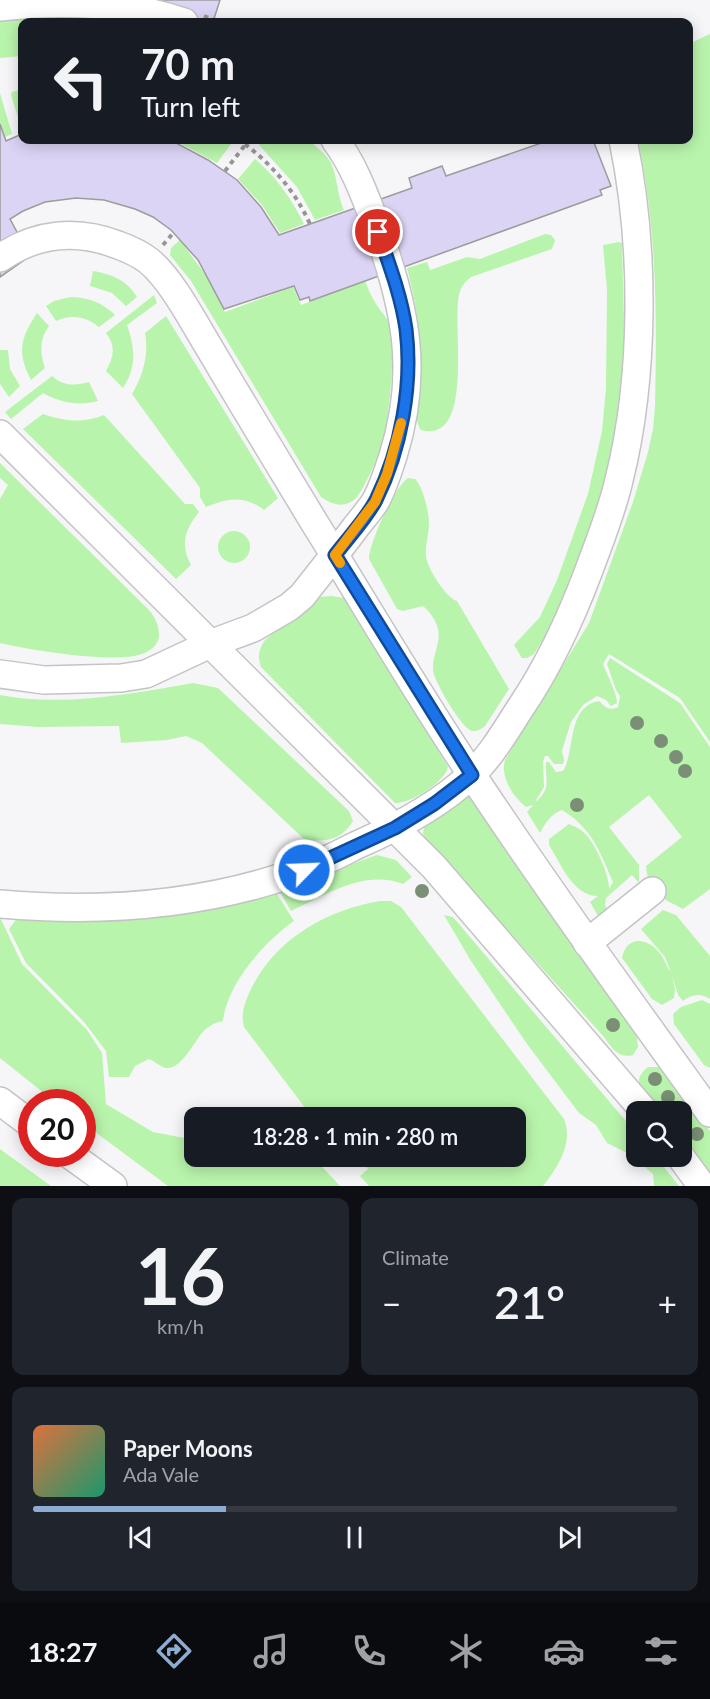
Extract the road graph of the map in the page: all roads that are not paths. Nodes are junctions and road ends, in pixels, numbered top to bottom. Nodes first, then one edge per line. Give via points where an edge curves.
1 (0, 7) edge
2 (171, 18) edge
3 (338, 144) edge
4 (624, 144) edge
5 (0, 258) edge
6 (0, 434) edge
7 (335, 555) junction
8 (210, 644) junction
9 (0, 674) edge
10 (472, 775) junction
11 (395, 828) junction
12 (652, 891) dead end
13 (0, 904) edge
14 (587, 944) junction
15 (0, 1101) edge
16 (636, 1101) edge
17 (710, 1113) edge
18 (18, 1114) edge
19 (87, 1167) edge
20 (688, 1167) edge
21 (113, 1186) edge
22 (702, 1186) edge

1 - 2 lane via 40,2 97,4
3 - 7 lane via 356,175 388,260 408,351 404,409 387,474 375,502
4 - 10 lane via 635,229 638,334 634,408 619,482 572,615 555,650 526,700
5 - 7 lane via 39,238 83,235 117,244 150,261 190,317
6 - 8 lane
7 - 8 lane via 289,607 254,628
7 - 10 lane
8 - 9 lane via 146,674 122,678 44,680
8 - 11 lane
10 - 11 lane
10 - 14 lane
11 - 13 lane via 304,870 198,897 109,907
11 - 16 lane via 434,867
12 - 14 lane
14 - 17 lane
15 - 18 lane
19 - 21 lane
20 - 22 lane

